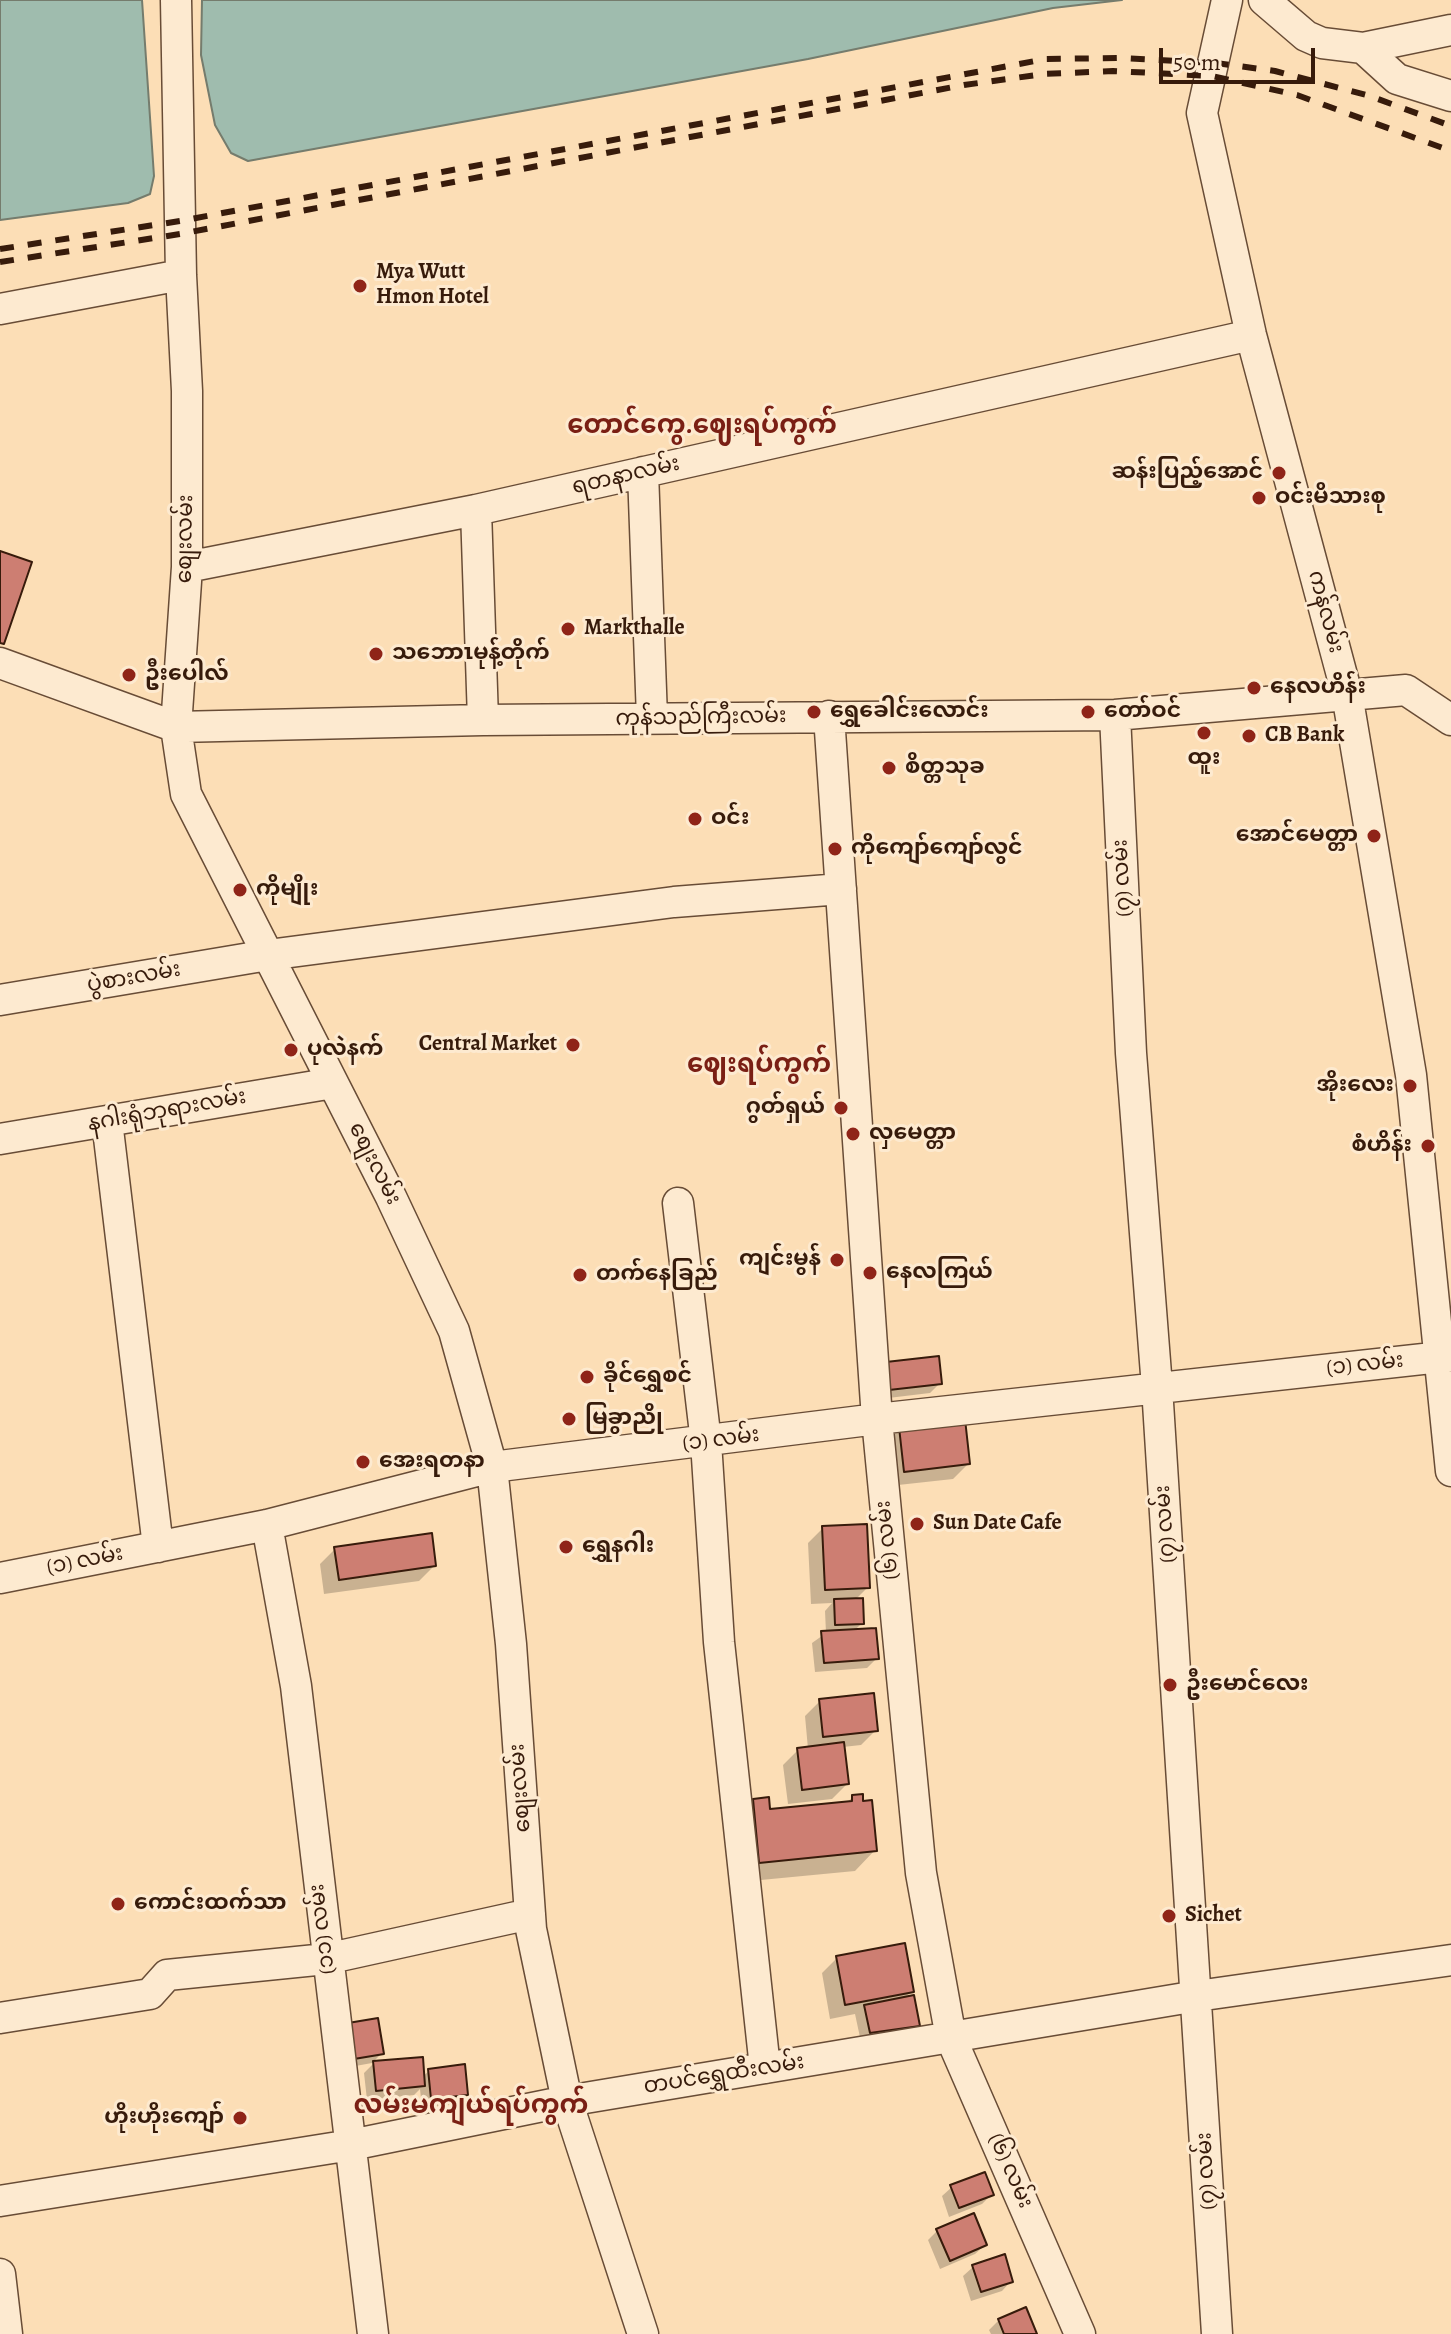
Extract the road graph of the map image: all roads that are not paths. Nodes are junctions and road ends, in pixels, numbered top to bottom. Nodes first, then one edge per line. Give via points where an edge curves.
1 (176, 0) edge
2 (1227, 0) edge
3 (1264, 0) edge
4 (1451, 30) edge
5 (1363, 48) junction
6 (1451, 96) edge
7 (181, 275) junction
8 (0, 309) edge
9 (1251, 335) junction
10 (643, 472) junction
11 (476, 510) junction
12 (187, 567) junction
13 (0, 663) edge
14 (1347, 694) junction
15 (1115, 715) junction
16 (829, 716) junction
17 (652, 718) junction
18 (483, 720) junction
19 (1451, 720) edge
20 (176, 727) junction
21 (841, 889) junction
22 (268, 955) junction
23 (0, 1000) edge
24 (333, 1083) junction
25 (107, 1121) junction
26 (0, 1139) edge
27 (678, 1203) dead end
28 (1445, 1357) edge
29 (1157, 1387) junction
30 (877, 1419) junction
31 (706, 1442) junction
32 (492, 1467) junction
33 (1451, 1471) edge
34 (267, 1525) junction
35 (158, 1547) junction
36 (0, 1578) edge
37 (530, 1914) junction
38 (326, 1959) junction
39 (1451, 1960) edge
40 (1197, 1996) junction
41 (0, 2018) edge
42 (951, 2038) junction
43 (765, 2068) junction
44 (567, 2101) junction
45 (351, 2145) junction
46 (0, 2201) edge
47 (0, 2274) edge
48 (7, 2334) edge
49 (373, 2334) edge
50 (643, 2334) edge
51 (1080, 2334) edge
52 (1217, 2334) edge

1 - 7 street, စျေးလမ်း
2 - 9 street, ကန်လမ်း via 1202,113
3 - 5 street via 1306,36
4 - 5 street
5 - 6 street via 1397,79
7 - 8 street
7 - 12 street, စျေးလမ်း
9 - 10 street, ရတနာလမ်း
9 - 14 street, ကန်လမ်း
10 - 11 street, ရတနာလမ်း
10 - 17 street
11 - 12 street, ရတနာလမ်း
11 - 18 street
12 - 20 street, စျေးလမ်း
13 - 20 street, ကုန်သည်ကြီးလမ်း
14 - 15 street, ကုန်သည်ကြီးလမ်း
14 - 19 street, ကုန်သည်ကြီးလမ်း via 1406,690
14 - 28 street, ကန်လမ်း via 1411,1075
15 - 16 street, ကုန်သည်ကြီးလမ်း
15 - 29 street, (၇) လမ်း via 1131,1053
16 - 17 street, ကုန်သည်ကြီးလမ်း
16 - 21 street, (၆) လမ်း
17 - 18 street, ကုန်သည်ကြီးလမ်း
18 - 20 street, ကုန်သည်ကြီးလမ်း
20 - 22 street, စျေးလမ်း via 186,794
21 - 22 street, ပွဲစားလမ်း via 674,902
21 - 30 street, (၆) လမ်း
22 - 23 street, ပွဲစားလမ်း
22 - 24 street, စျေးလမ်း
24 - 25 street, နဂါးရုံဘုရားလမ်း
24 - 32 street, စျေးလမ်း via 454,1331
25 - 26 street, နဂါးရုံဘုရားလမ်း
25 - 35 street
27 - 31 street
28 - 29 street, (၁) လမ်း
28 - 33 street, ကန်လမ်း
29 - 30 street, (၁) လမ်း
29 - 40 street, (၇) လမ်း
30 - 31 street, (၁) လမ်း
30 - 42 street, (၆) လမ်း via 921,1873
31 - 32 street, (၁) လမ်း
31 - 43 street via 719,1642
32 - 34 street, (၁) လမ်း
32 - 37 street, စျေးလမ်း
34 - 35 street, (၁) လမ်း
34 - 38 street, (၁၁) လမ်း via 296,1686
35 - 36 street, (၁) လမ်း
37 - 38 street
37 - 44 street, စျေးလမ်း
38 - 41 street via 167,1975 150,1994
38 - 45 street, (၁၁) လမ်း
39 - 40 street, တပင်ရွှေထီးလမ်း
40 - 42 street, တပင်ရွှေထီးလမ်း
40 - 52 street, (၇) လမ်း
42 - 43 street, တပင်ရွှေထီးလမ်း
42 - 51 street, (၆) လမ်း
43 - 44 street, တပင်ရွှေထီးလမ်း
44 - 45 street, တပင်ရွှေထီးလမ်း
44 - 50 street, စျေးလမ်း
45 - 46 street, တပင်ရွှေထီးလမ်း
45 - 49 street, (၁၁) လမ်း
47 - 48 street

